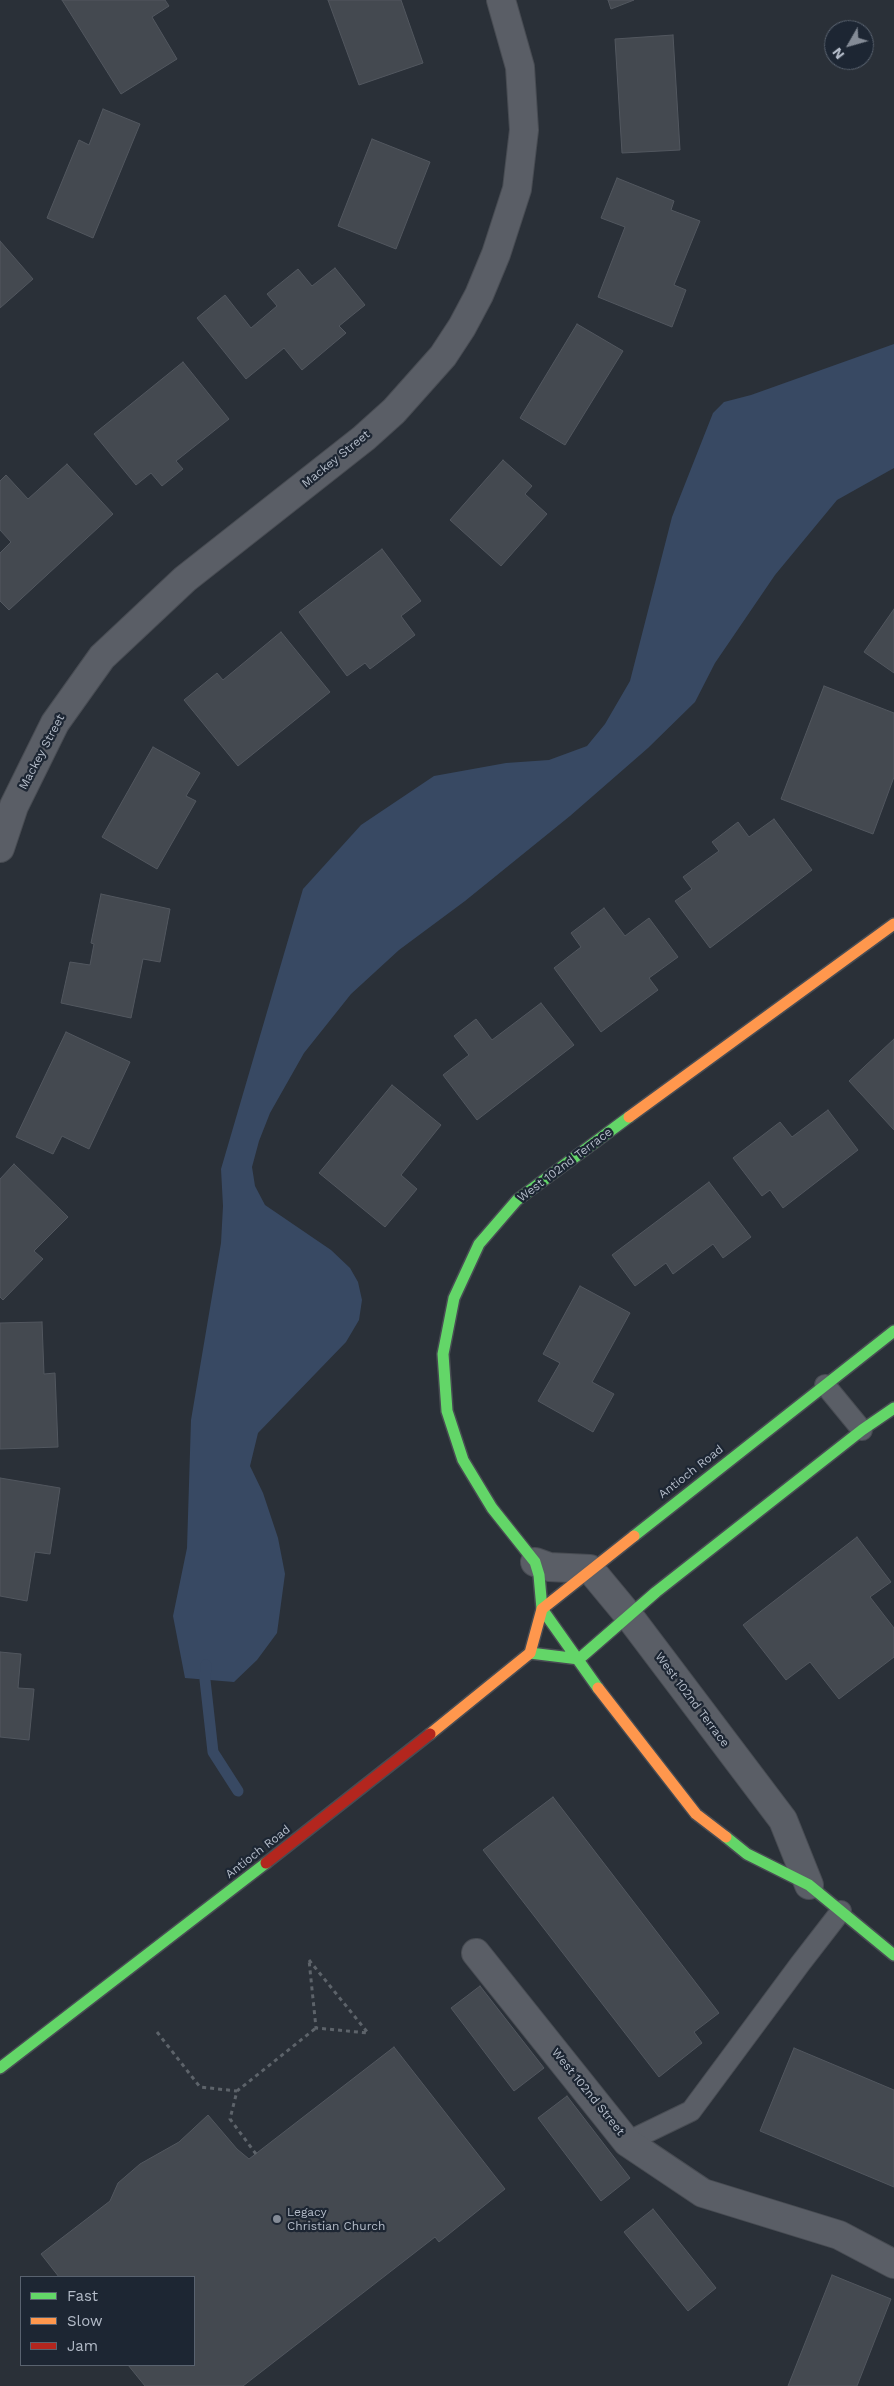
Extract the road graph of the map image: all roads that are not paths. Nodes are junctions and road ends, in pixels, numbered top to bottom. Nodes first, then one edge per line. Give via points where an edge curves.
1 (501, 0) edge
2 (0, 848) edge
3 (894, 924) edge
4 (894, 1331) edge
5 (825, 1385) junction
6 (894, 1408) edge
7 (862, 1430) junction
8 (535, 1562) junction
9 (590, 1569) junction
10 (542, 1609) junction
11 (629, 1616) junction
12 (530, 1653) junction
13 (579, 1658) junction
14 (809, 1886) junction
15 (841, 1912) junction
16 (476, 1952) dead end
17 (894, 1955) edge
18 (0, 2068) edge
19 (628, 2142) junction
20 (894, 2264) edge

1 - 2 street, Mackey Street via 520,68 524,130 516,189 496,254 462,327 443,356 394,411 185,579 102,657 55,723 14,806
3 - 8 main road, West 102nd Terrace via 517,1200 479,1244 454,1298 443,1354 447,1411 463,1460 492,1508
4 - 5 main road, Antioch Road
5 - 7 lane
5 - 9 main road, Antioch Road
6 - 7 main road
7 - 11 main road
8 - 9 street via 549,1567
8 - 10 main road, West 102nd Terrace
9 - 10 main road, Antioch Road
9 - 11 street, West 102nd Terrace
10 - 12 main road
10 - 13 main road, West 102nd Terrace
11 - 13 main road
11 - 14 street, West 102nd Terrace via 783,1820
12 - 13 main road
12 - 18 main road, Antioch Road via 355,1794
13 - 14 main road, West 102nd Terrace via 596,1685 696,1814 747,1854
14 - 15 main road, West 102nd Terrace
15 - 17 main road, West 102nd Terrace
15 - 19 lane via 691,2111
16 - 19 street, West 102nd Street
19 - 20 street, West 102nd Street via 703,2193 839,2235

